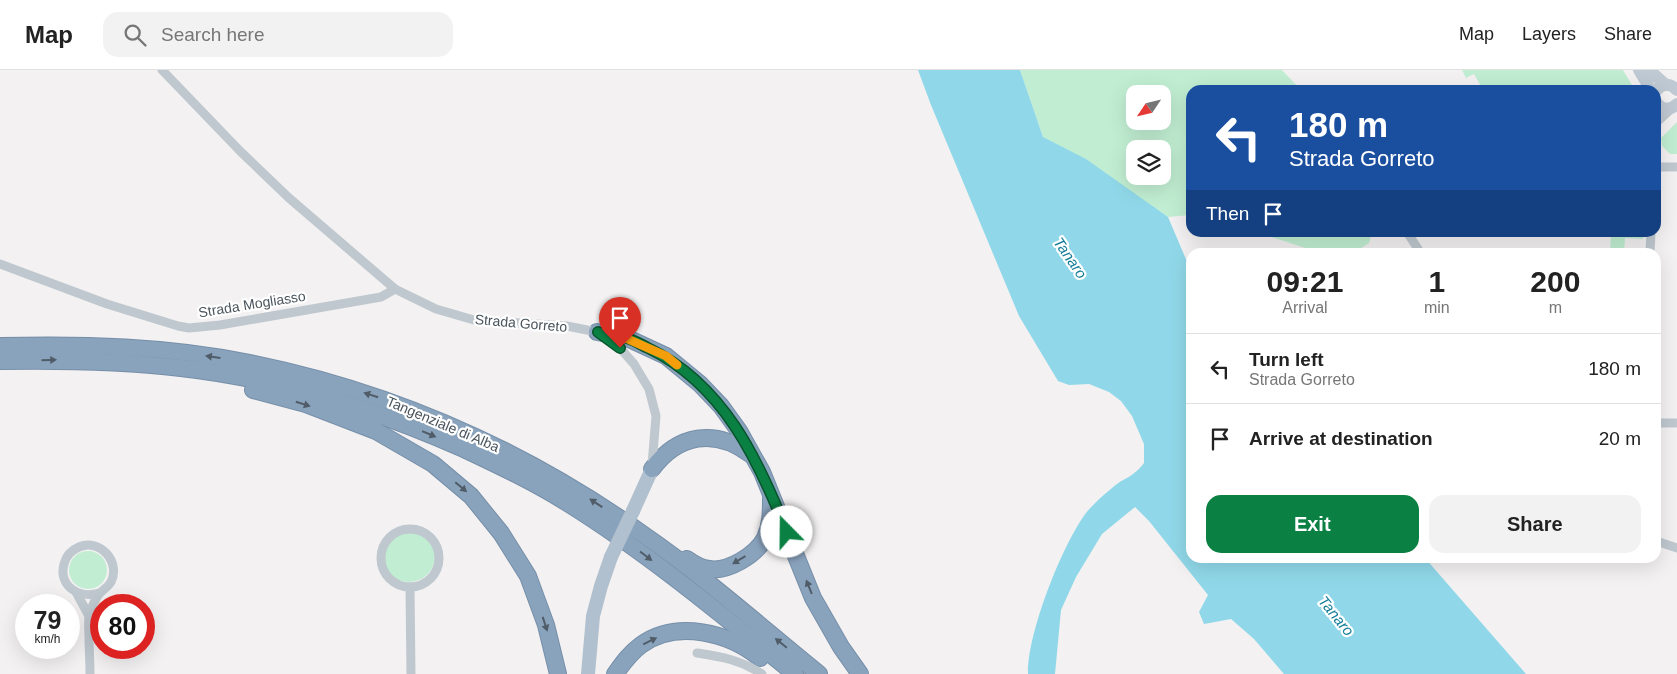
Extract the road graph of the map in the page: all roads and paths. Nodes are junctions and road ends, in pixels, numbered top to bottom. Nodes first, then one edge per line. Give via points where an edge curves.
1 (162, 70) edge
2 (1639, 70) edge
3 (1649, 70) edge
4 (1658, 70) edge
5 (1648, 85) edge
6 (1666, 88) edge
7 (1661, 106) edge
8 (1674, 106) edge
9 (1661, 118) edge
10 (1661, 167) edge
11 (1677, 167) edge
12 (1410, 237) edge
13 (1417, 248) edge
14 (0, 264) edge
15 (395, 289) junction
16 (598, 332) junction
17 (0, 346) edge
18 (0, 361) edge
19 (137, 364) junction
20 (1661, 423) edge
21 (1677, 424) edge
22 (751, 454) junction
23 (652, 469) junction
24 (770, 490) junction
25 (644, 535) junction
26 (1661, 543) edge
27 (1677, 548) edge
28 (410, 587) junction
29 (76, 592) junction
30 (99, 593) junction
31 (89, 616) junction
32 (697, 653) dead end
33 (90, 674) edge
34 (411, 674) edge
35 (558, 674) edge
36 (588, 674) edge
37 (615, 674) edge
38 (762, 674) edge
39 (780, 674) edge
40 (795, 674) edge
41 (819, 674) edge
42 (860, 674) edge

1 - 15 street, Strada Gorreto via 289,198
2 - 5 main road
3 - 6 main road
4 - 6 street
7 - 8 main road via 1666,109
8 - 9 street
10 - 11 street
12 - 13 street
14 - 15 street, Strada Mogliasso via 107,304 189,328 381,297
15 - 16 street, Strada Gorreto via 436,309 474,320 567,326
16 - 22 highway via 625,337 666,356 721,406 740,431
16 - 23 street, Strada Gorreto via 620,348 634,364 648,389 656,416
25 -> 17 highway, Tangenziale di Alba via 515,455 434,419 341,385 248,362 181,352 114,346
18 -> 19 highway, Tangenziale di Alba
19 -> 35 highway via 306,404 376,431 433,464 472,496 501,533 528,576 546,626
19 -> 40 highway, Tangenziale di Alba via 250,379 333,399 426,432 515,473 634,547
20 - 21 street
22 - 23 highway via 729,441 704,437 678,445
22 - 24 highway
23 - 36 main road, Strada Gorreto, bridge via 601,586 593,616
24 -> 25 highway via 771,516 764,540 753,552 726,567 710,569 698,566
42 -> 24 highway via 813,598
41 -> 25 highway, Tangenziale di Alba
26 - 27 street
28 - 28 street via 420,586 435,574 440,555 432,537 424,531 405,528 388,538 380,556 392,581
28 - 34 street
29 - 30 street via 91,596
29 - 30 street via 65,580 64,563 73,550 89,545 104,551 113,566 111,582
29 - 31 street
30 - 31 street
31 - 33 street
32 - 38 street via 731,658
37 -> 39 highway via 642,644 661,635 678,632 701,632 723,637 748,648

